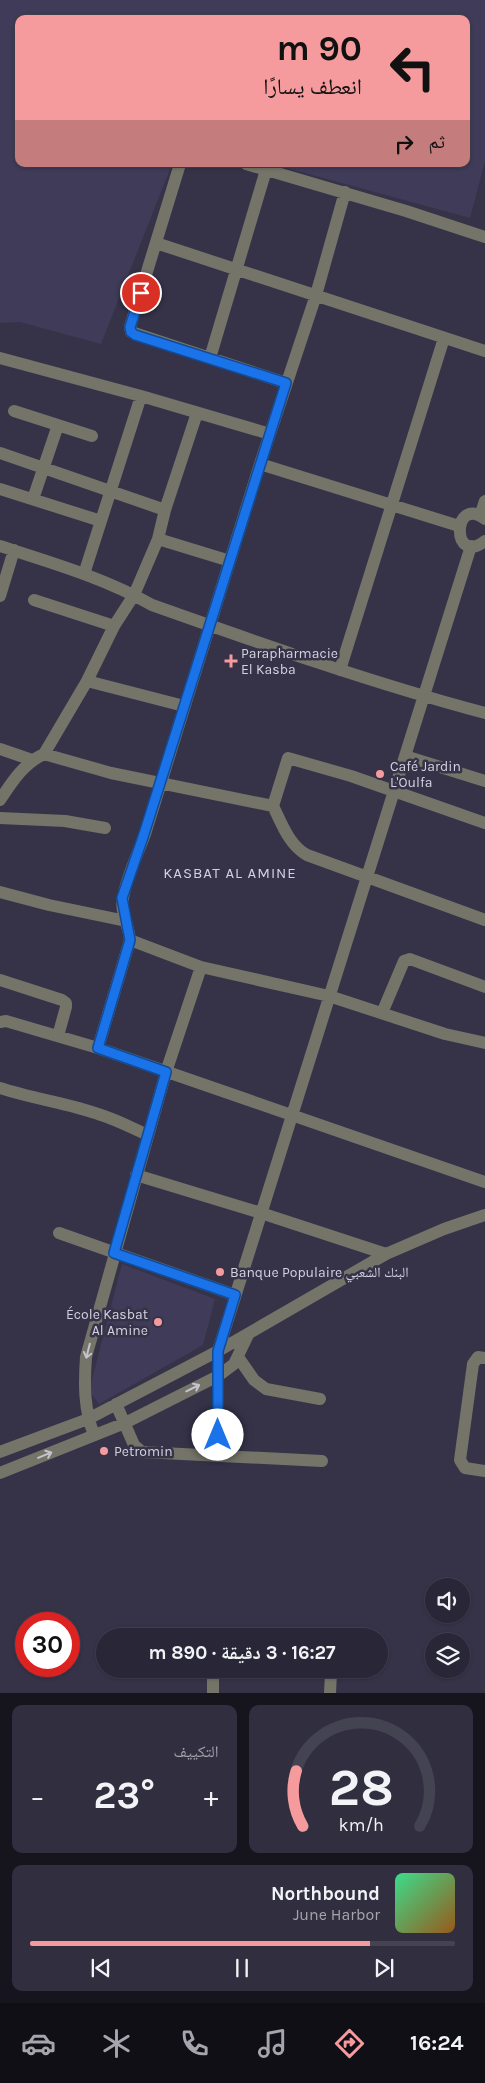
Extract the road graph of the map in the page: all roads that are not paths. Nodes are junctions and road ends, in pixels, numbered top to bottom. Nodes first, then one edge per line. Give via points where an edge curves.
1 (179, 167) edge
2 (256, 167) edge
3 (266, 170) junction
4 (345, 192) junction
5 (485, 237) edge
6 (156, 242) junction
7 (235, 269) junction
8 (316, 295) junction
9 (444, 338) junction
10 (485, 351) edge
11 (0, 358) edge
12 (210, 358) junction
13 (286, 383) junction
14 (141, 396) junction
15 (14, 411) dead end
16 (197, 413) junction
17 (58, 425) junction
18 (270, 434) junction
19 (92, 436) dead end
20 (0, 453) edge
21 (260, 464) junction
22 (43, 467) junction
23 (0, 489) edge
24 (111, 490) junction
25 (33, 499) junction
26 (485, 501) edge
27 (393, 505) junction
28 (165, 510) junction
29 (483, 518) edge
30 (101, 521) junction
31 (459, 526) junction
32 (158, 539) junction
33 (485, 541) edge
34 (0, 546) edge
35 (471, 546) junction
36 (14, 550) junction
37 (230, 561) junction
38 (84, 574) junction
39 (134, 595) junction
40 (0, 596) edge
41 (34, 600) dead end
42 (210, 625) junction
43 (114, 626) junction
44 (340, 670) junction
45 (87, 681) junction
46 (423, 697) junction
47 (184, 706) junction
48 (485, 713) edge
49 (0, 749) edge
50 (44, 754) junction
51 (405, 756) junction
52 (32, 760) junction
53 (485, 781) edge
54 (160, 784) junction
55 (394, 792) junction
56 (0, 800) edge
57 (273, 806) junction
58 (0, 818) edge
59 (485, 823) edge
60 (105, 828) dead end
61 (366, 878) junction
62 (0, 892) edge
63 (485, 920) edge
64 (126, 921) junction
65 (130, 940) junction
66 (201, 967) junction
67 (0, 980) edge
68 (485, 987) edge
69 (330, 996) junction
70 (382, 1013) junction
71 (0, 1022) edge
72 (58, 1036) junction
73 (485, 1043) edge
74 (98, 1048) junction
75 (166, 1072) junction
76 (0, 1088) edge
77 (292, 1116) junction
78 (148, 1135) junction
79 (136, 1175) junction
80 (485, 1182) edge
81 (261, 1213) junction
82 (485, 1215) edge
83 (59, 1233) dead end
84 (114, 1253) junction
85 (386, 1254) junction
86 (235, 1295) junction
87 (248, 1334) junction
88 (218, 1351) junction
89 (238, 1357) junction
90 (485, 1358) edge
91 (218, 1376) junction
92 (320, 1399) dead end
93 (116, 1404) junction
94 (88, 1419) junction
95 (125, 1423) junction
96 (94, 1435) junction
97 (0, 1452) edge
98 (218, 1455) junction
99 (322, 1461) dead end
100 (485, 1471) edge
101 (0, 1474) edge
102 (213, 1678) edge
103 (331, 1678) edge
104 (213, 1693) edge
105 (330, 1693) edge

1 - 6 street
2 - 3 street
3 - 4 street
3 - 7 street
4 - 5 street
4 - 8 street
6 - 7 street
6 - 12 street via 131,332
7 - 8 street
7 - 12 street
8 - 9 street
8 - 13 street
9 - 10 street
9 - 27 street
11 - 14 street
12 - 13 street
13 - 18 street
14 - 16 street
14 - 24 street
15 - 17 street
16 - 18 street
16 - 28 street
17 - 19 street
17 - 22 street
18 - 21 street
20 - 22 street
21 - 27 street
21 - 37 street
22 - 24 street
22 - 25 street
23 - 25 street
24 - 28 street
24 - 30 street
25 - 30 street
26 - 29 street
27 - 31 street
27 - 44 street
28 - 32 street
29 - 31 street via 470,515
30 - 38 street
31 - 35 street via 459,536
32 - 37 street
32 - 39 street
33 - 35 street
34 - 36 street
35 - 46 street
36 - 38 street
36 - 40 street
37 - 42 street
38 - 39 street
39 - 42 street via 152,605
39 - 43 street
41 - 43 street
42 - 44 street
42 - 47 street
43 - 45 street
44 - 46 street
45 - 47 street
45 - 50 street
46 - 48 street
46 - 51 street
47 - 54 street
49 - 52 street
50 - 52 street
50 - 54 street
51 - 53 street
51 - 55 street
52 - 56 street
54 - 57 street
54 - 64 street via 122,898
55 - 57 street via 288,758
55 - 59 street
55 - 61 street
57 - 61 street via 298,850
58 - 60 street via 65,821
61 - 63 street
61 - 69 street
62 - 64 street
64 - 65 street
65 - 66 street
65 - 74 street
66 - 69 street
66 - 75 street
67 - 72 street via 66,1003
68 - 70 street via 410,959 404,961
69 - 70 street
69 - 77 street
70 - 73 street via 445,1034
71 - 72 street
72 - 74 street
74 - 75 street
75 - 77 street
75 - 78 street
76 - 78 street via 102,1115
77 - 80 street
77 - 81 street
78 - 79 street
79 - 81 street
79 - 84 street
81 - 85 street
81 - 86 street
82 - 85 street
83 - 84 street
84 - 86 street
84 -> 94 street via 86,1357 83,1387
85 - 87 street
86 - 88 street
87 - 88 street
87 - 89 street
88 - 91 street
88 - 93 street
89 - 91 street via 230,1369
89 - 92 street via 254,1380 266,1389
90 - 100 street via 478,1357 473,1364 460,1460 465,1468
95 -> 91 street
91 - 98 street
93 - 94 street
93 - 95 street
94 - 96 street
94 - 97 street
95 - 96 street
95 - 98 street via 134,1445 142,1452
101 -> 96 street
98 - 99 street
102 - 104 street
103 - 105 street

